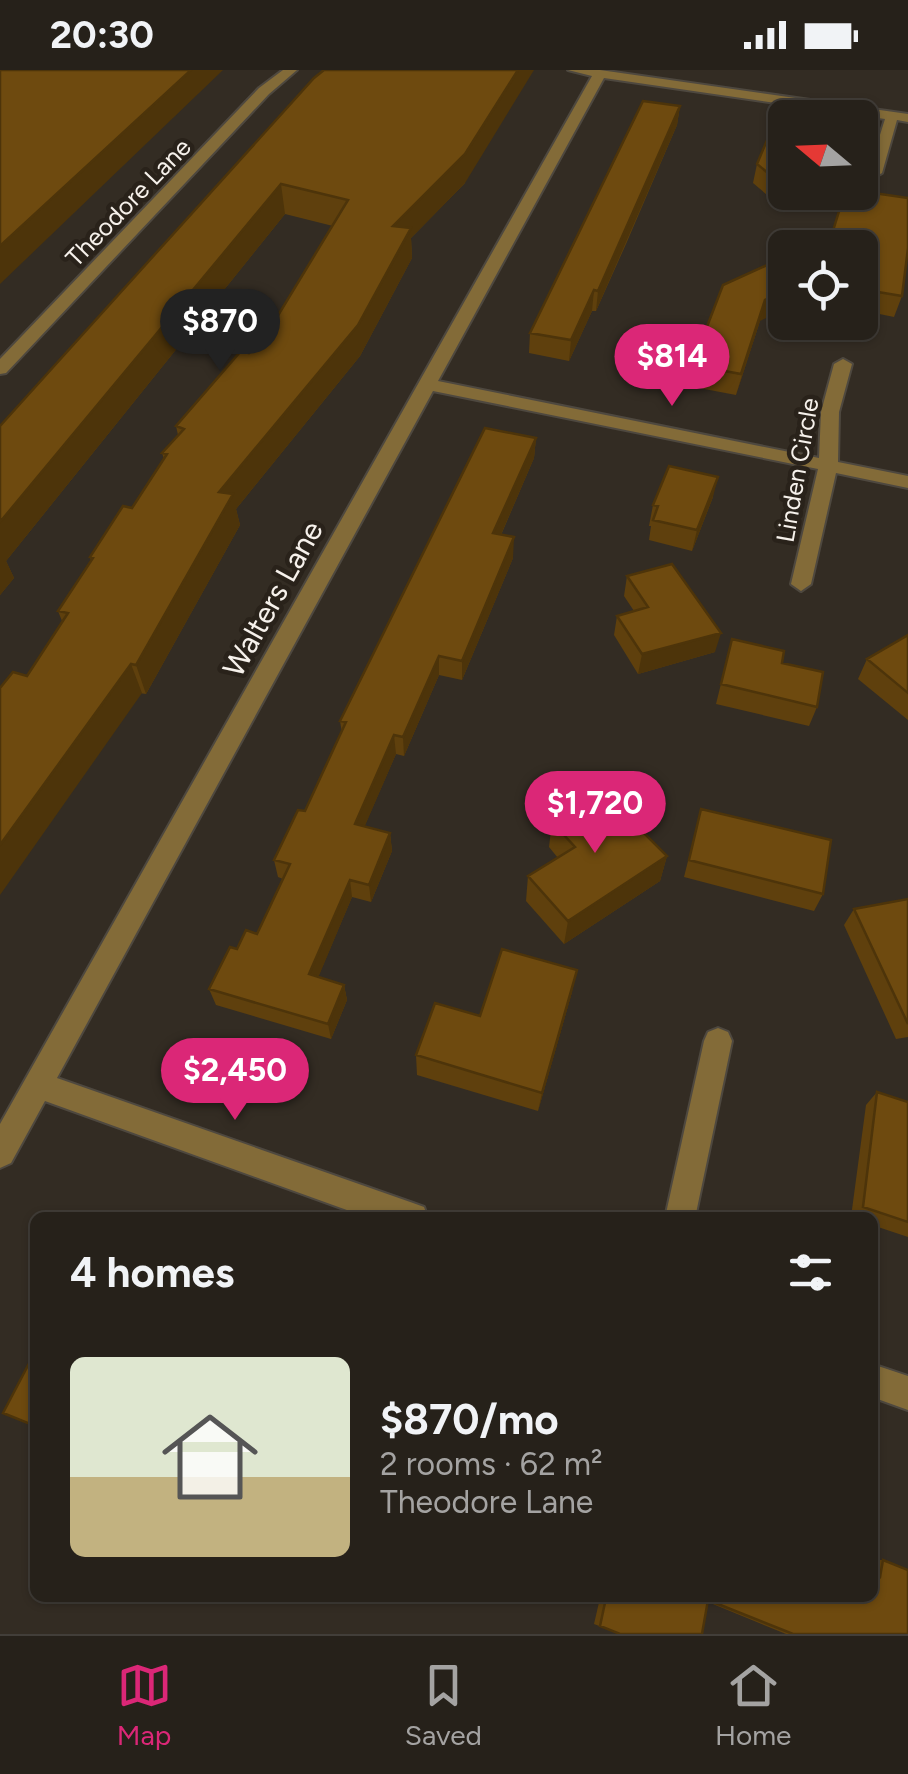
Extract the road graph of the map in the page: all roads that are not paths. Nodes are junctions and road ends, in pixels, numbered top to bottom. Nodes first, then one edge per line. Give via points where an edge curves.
1 (291, 70) edge
2 (574, 70) edge
3 (600, 74) junction
4 (900, 117) edge
5 (878, 165) edge
6 (843, 364) dead end
7 (0, 369) edge
8 (427, 384) junction
9 (828, 465) junction
10 (908, 482) edge
11 (801, 584) dead end
12 (718, 1041) dead end
13 (38, 1085) junction
14 (0, 1153) edge
15 (396, 1212) edge
16 (681, 1212) edge
17 (878, 1382) edge
18 (908, 1393) edge

1 - 7 street, Theodore Lane
2 - 3 street
3 - 4 street via 763,90
3 - 8 street, Walters Lane
4 - 5 street
6 - 9 street, Linden Circle via 830,412
8 - 9 street
8 - 13 street, Walters Lane
9 - 10 street
9 - 11 street, Linden Circle
12 - 16 street
13 - 14 street, Walters Lane
13 - 15 street
17 - 18 street

